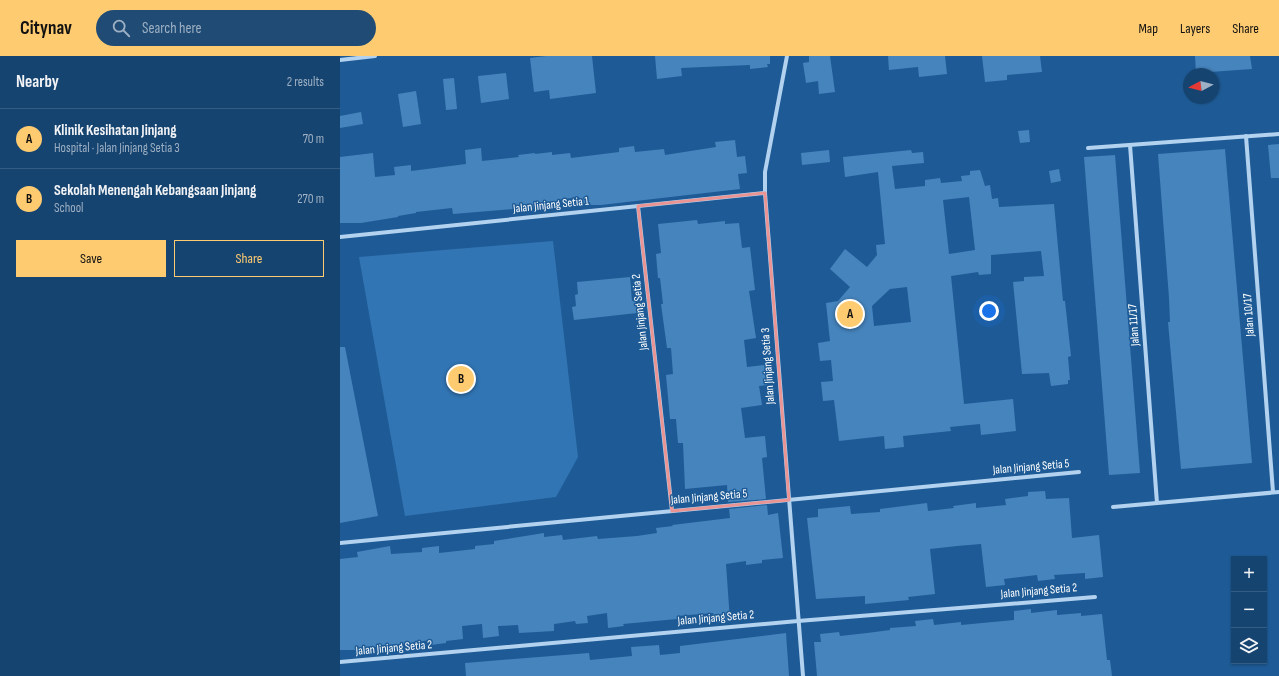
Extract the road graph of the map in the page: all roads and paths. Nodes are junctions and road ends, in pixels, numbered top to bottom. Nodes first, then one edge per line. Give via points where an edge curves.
1 (375, 56) edge
2 (787, 56) edge
3 (340, 60) edge
4 (1279, 134) edge
5 (1246, 136) junction
6 (1130, 145) junction
7 (1088, 148) dead end
8 (765, 193) junction
9 (638, 206) junction
10 (340, 237) edge
11 (1079, 472) dead end
12 (1273, 492) junction
13 (1279, 492) edge
14 (789, 500) junction
15 (1157, 503) junction
16 (1113, 507) dead end
17 (672, 511) junction
18 (340, 543) edge
19 (1095, 597) dead end
20 (798, 621) junction
21 (340, 662) edge
22 (803, 676) edge

1 - 3 street
2 - 8 street, Jalan Jinjang Setia 3 via 765,172
4 - 5 street
5 - 6 street
5 - 12 street, Jalan 10/17
6 - 7 street
6 - 15 street, Jalan 11/17
8 - 9 street, Jalan Jinjang Setia 1
8 - 14 street, Jalan Jinjang Setia 3
9 - 10 street, Jalan Jinjang Setia 1
9 - 17 street, Jalan Jinjang Setia 2
11 - 14 street, Jalan Jinjang Setia 5
12 - 13 street
12 - 15 street
14 - 17 street, Jalan Jinjang Setia 5
14 - 20 street, Jalan Jinjang Setia 3
15 - 16 street
17 - 18 street, Jalan Jinjang Setia 5
19 - 20 street, Jalan Jinjang Setia 2
20 - 21 street, Jalan Jinjang Setia 2
20 - 22 street, Jalan Jinjang Setia 3

